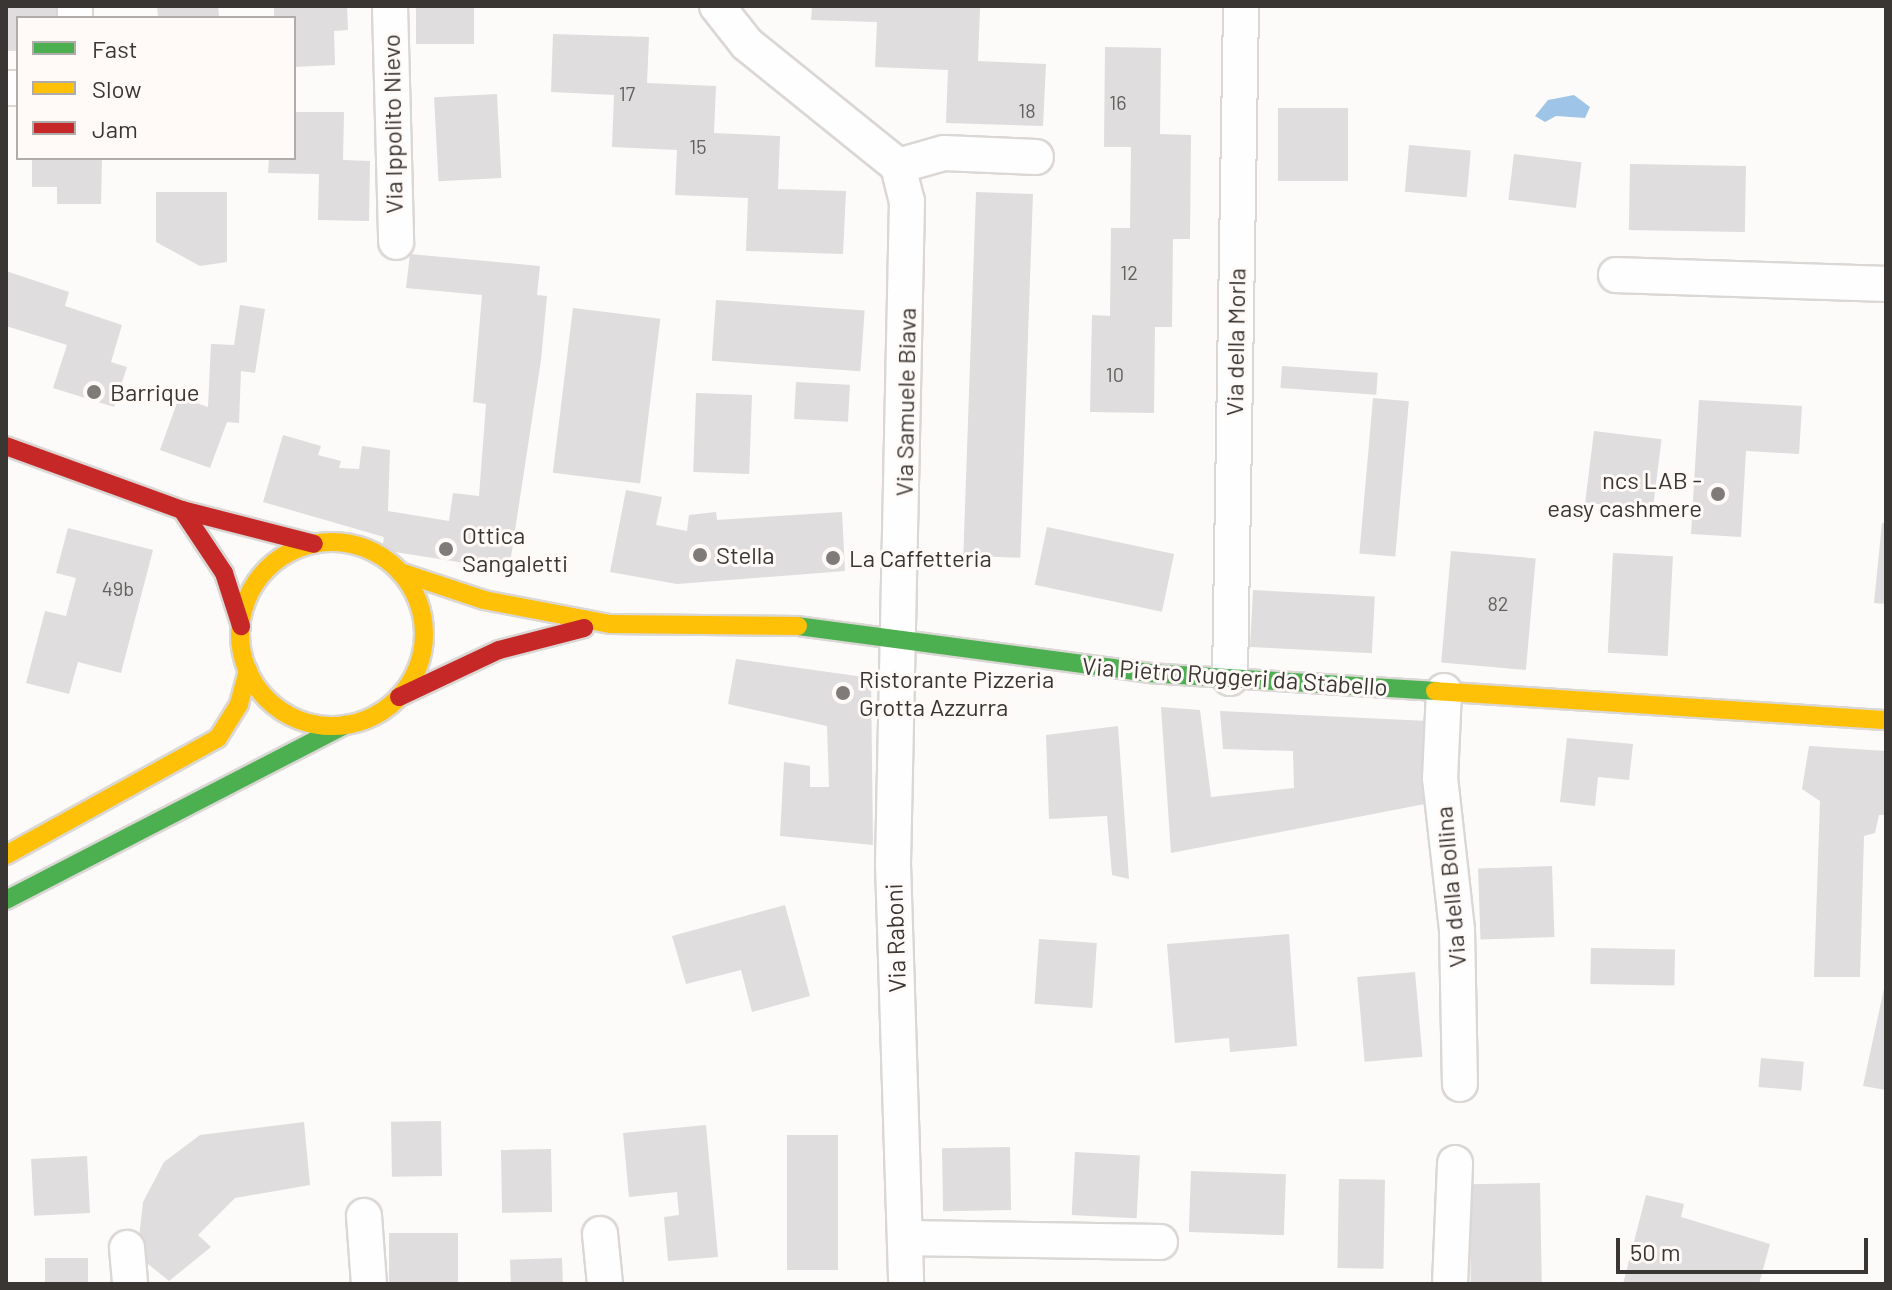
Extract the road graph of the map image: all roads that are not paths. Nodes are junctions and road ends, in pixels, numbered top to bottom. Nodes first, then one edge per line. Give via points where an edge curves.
1 (390, 6) edge
2 (717, 6) edge
3 (1241, 6) edge
4 (1036, 157) dead end
5 (898, 166) junction
6 (396, 242) dead end
7 (1616, 275) dead end
8 (1886, 284) edge
9 (6, 446) edge
10 (182, 510) junction
11 (314, 544) junction
12 (400, 572) junction
13 (610, 624) junction
14 (241, 626) junction
15 (899, 638) junction
16 (248, 670) junction
17 (1230, 678) junction
18 (1444, 691) junction
19 (399, 697) junction
20 (1886, 720) edge
21 (345, 725) junction
22 (6, 855) edge
23 (6, 900) edge
24 (1460, 1084) dead end
25 (1455, 1163) dead end
26 (364, 1216) dead end
27 (600, 1234) dead end
28 (905, 1238) junction
29 (1160, 1242) dead end
30 (127, 1248) dead end
31 (130, 1284) edge
32 (369, 1284) edge
33 (605, 1284) edge
34 (906, 1284) edge
35 (1450, 1284) edge

1 - 6 street, Via Ippolito Nievo
2 - 5 street via 747,44
3 - 17 street, Via della Morla
4 - 5 street via 944,153
5 - 15 street, Via Samuele Biava via 907,201
7 - 8 street
9 - 10 main road, Via Pietro Ruggeri da Stabello
10 - 11 main road, Via Pietro Ruggeri da Stabello
10 - 14 main road via 224,573
11 - 12 main road, Via Pietro Ruggeri da Stabello via 359,547
11 - 14 main road via 264,573
12 - 13 main road, Via Pietro Ruggeri da Stabello via 484,600
12 - 19 main road via 424,626 416,671
13 - 15 main road, Via Pietro Ruggeri da Stabello via 791,625
13 - 19 main road via 529,639 440,673
14 - 16 main road
15 - 17 main road, Via Pietro Ruggeri da Stabello via 1069,664
15 - 28 street, Via Raboni via 893,864
16 - 21 main road via 264,696 287,714
16 - 22 main road via 239,704 218,738
17 - 18 main road, Via Pietro Ruggeri da Stabello
18 - 20 main road, Via Pietro Ruggeri da Stabello
18 - 24 street, Via della Bollina via 1440,778 1457,930
19 - 21 main road
21 - 23 main road
25 - 35 street
26 - 32 street
27 - 33 street
28 - 29 street
28 - 34 street, Via Raboni
30 - 31 street

